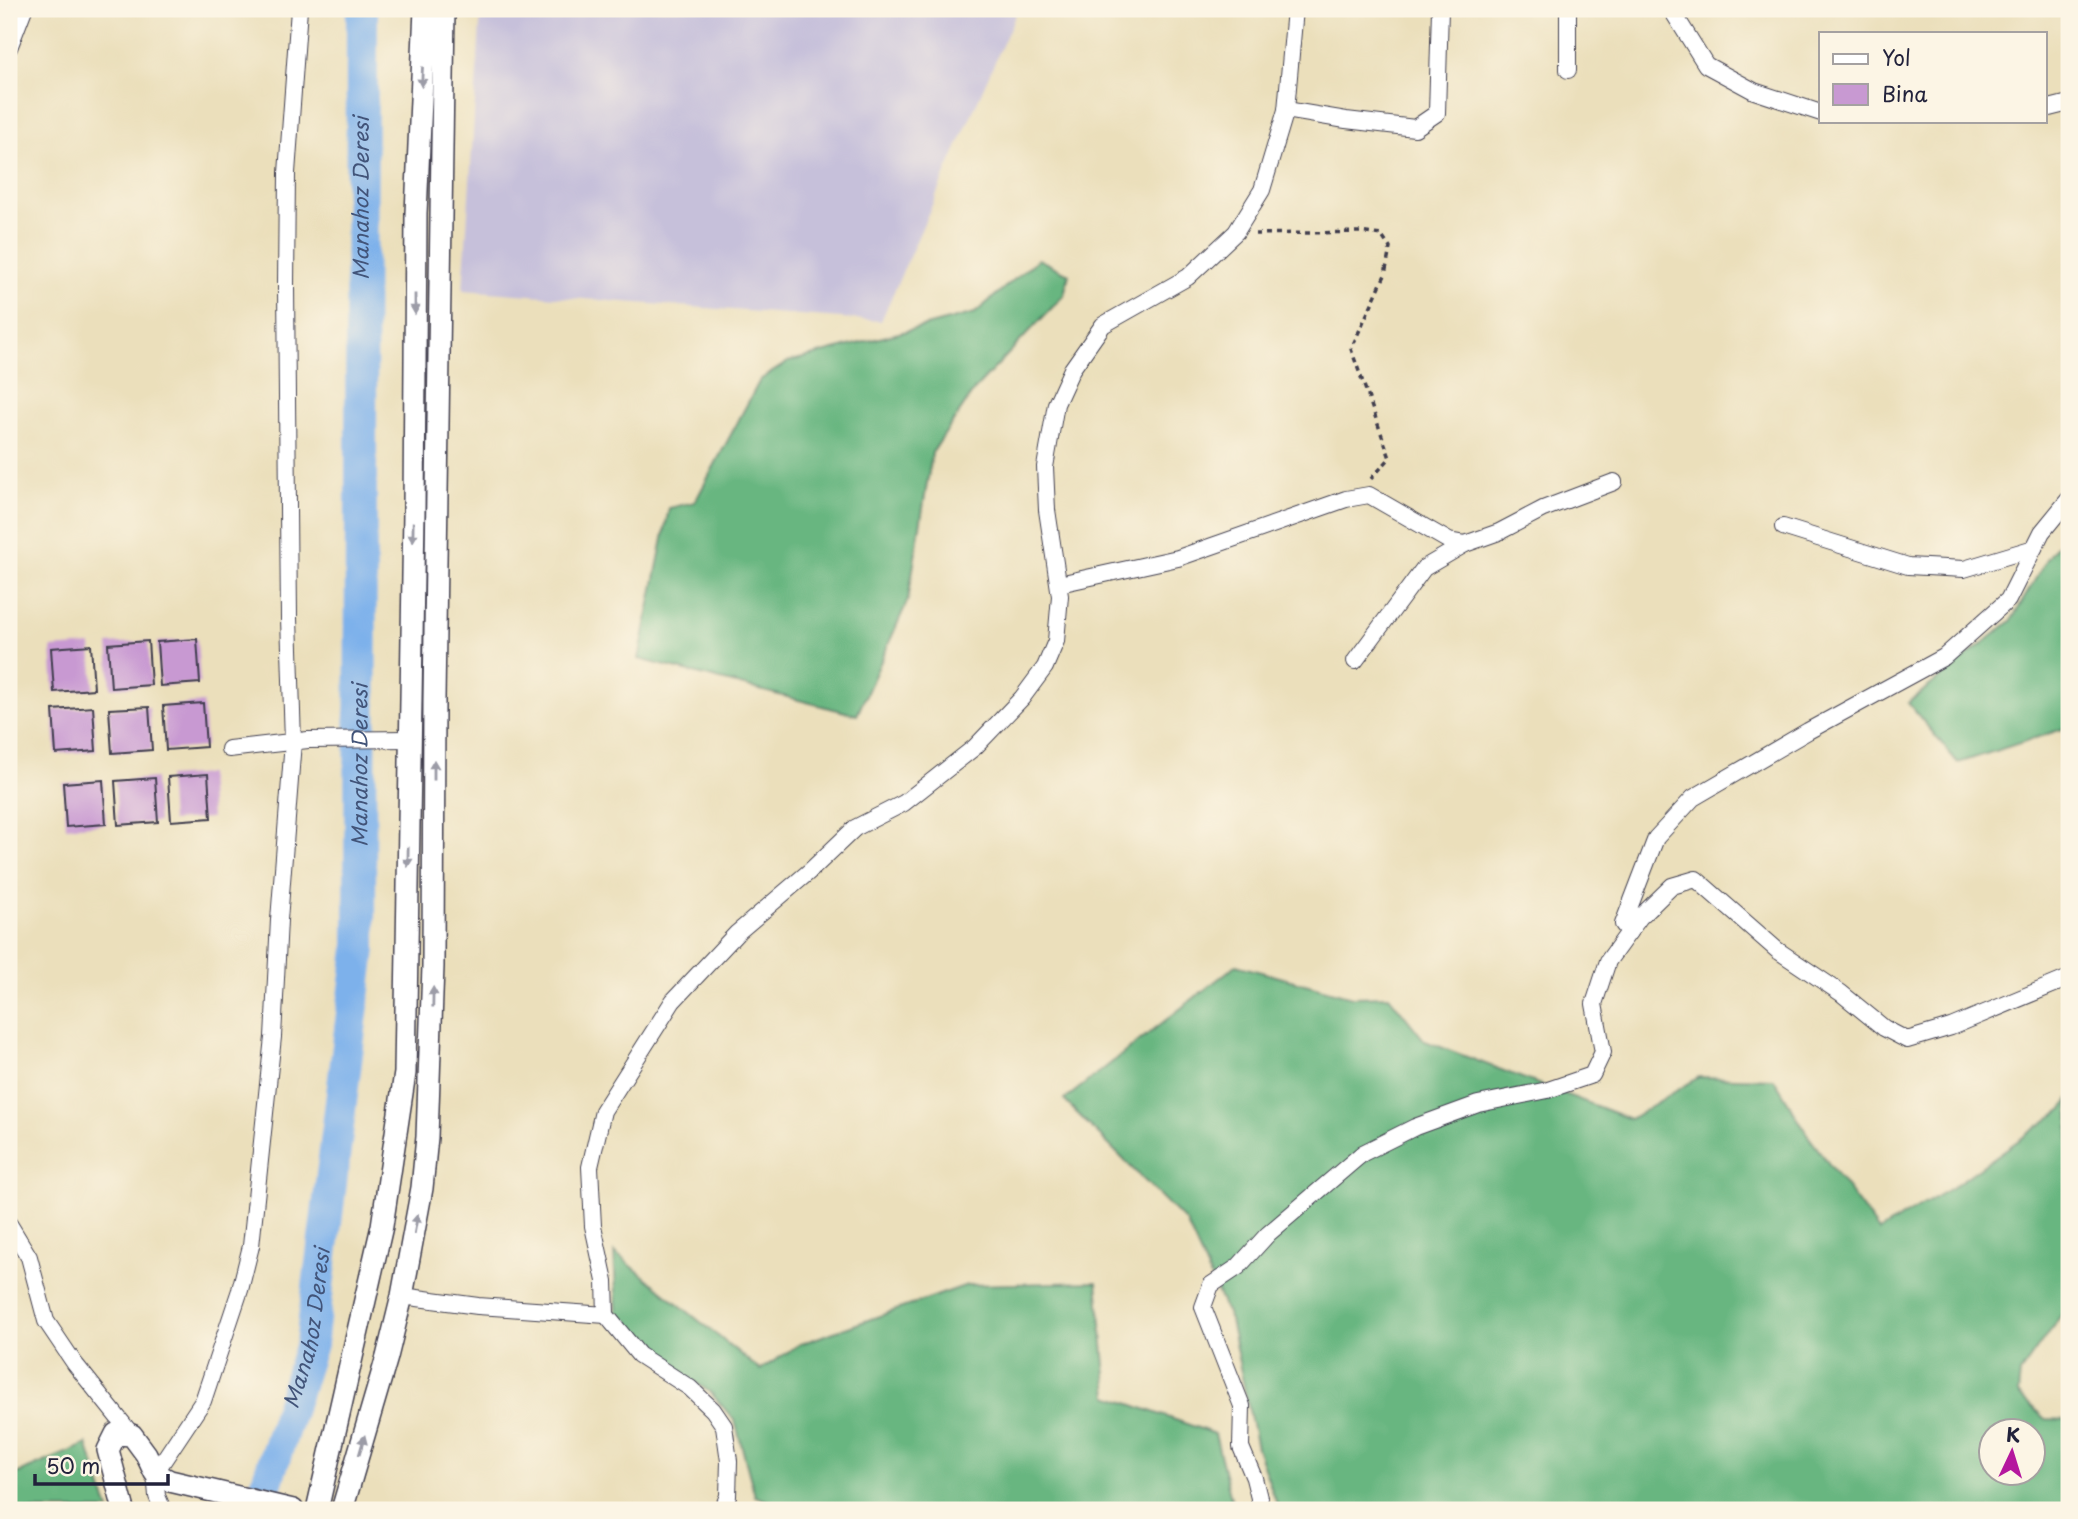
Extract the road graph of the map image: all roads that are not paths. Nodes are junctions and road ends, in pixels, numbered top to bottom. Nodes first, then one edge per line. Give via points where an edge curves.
1 (24, 9) edge
2 (299, 9) edge
3 (425, 9) edge
4 (444, 9) edge
5 (1295, 9) edge
6 (1440, 9) edge
7 (1568, 9) edge
8 (1671, 9) edge
9 (9, 48) edge
10 (1568, 70) dead end
11 (2069, 103) edge
12 (2046, 109) edge
13 (1286, 110) junction
14 (1819, 112) edge
15 (1614, 482) dead end
16 (2069, 499) edge
17 (1783, 527) dead end
18 (1465, 544) junction
19 (2034, 548) junction
20 (1059, 584) junction
21 (1355, 661) dead end
22 (404, 739) junction
23 (301, 741) junction
24 (229, 749) dead end
25 (1629, 932) junction
26 (2069, 978) edge
27 (9, 1224) edge
28 (402, 1296) junction
29 (606, 1315) junction
30 (132, 1435) junction
31 (162, 1477) junction
32 (124, 1510) edge
33 (163, 1510) edge
34 (293, 1510) edge
35 (317, 1510) edge
36 (342, 1510) edge
37 (722, 1510) edge
38 (1262, 1510) edge

1 - 9 street
2 - 23 street via 287,173 286,286 289,618
3 -> 22 main road
28 -> 4 main road via 422,1188 431,1064
5 - 13 street
6 - 13 street via 1437,113 1415,128
7 - 10 street
8 - 14 street via 1706,65 1754,91
11 - 12 street
13 - 20 street via 1262,190 1239,226 1188,277 1103,325 1072,369 1056,404 1045,467
15 - 18 street
16 - 19 street
17 - 19 street via 1908,566 1964,569
18 - 20 street via 1449,541 1369,495 1178,558
18 - 21 street via 1424,568
19 - 25 street via 2008,600 1944,657 1693,798 1656,838 1623,924
20 - 29 street via 1056,641 1045,667 1022,698 975,747 904,803 855,828 737,933 673,1001 603,1111 590,1167
22 - 23 street
22 -> 35 main road via 405,1073 382,1226
23 - 24 street
23 - 31 street via 279,920 273,1037 251,1246 203,1401
25 - 26 street via 1672,886 1696,879 1777,950 1907,1040 1951,1027
25 - 38 street via 1608,961 1594,1004 1603,1052 1592,1075 1548,1090 1478,1104 1415,1127 1363,1153 1211,1285 1203,1307 1242,1406 1241,1447
27 - 30 street via 29,1257 46,1321
28 - 29 street
36 -> 28 main road
29 - 37 street via 639,1355 690,1388 724,1426 729,1461 728,1496
30 - 31 main road
30 - 32 main road via 116,1434 107,1450
31 - 33 street via 157,1496
31 - 34 main road

